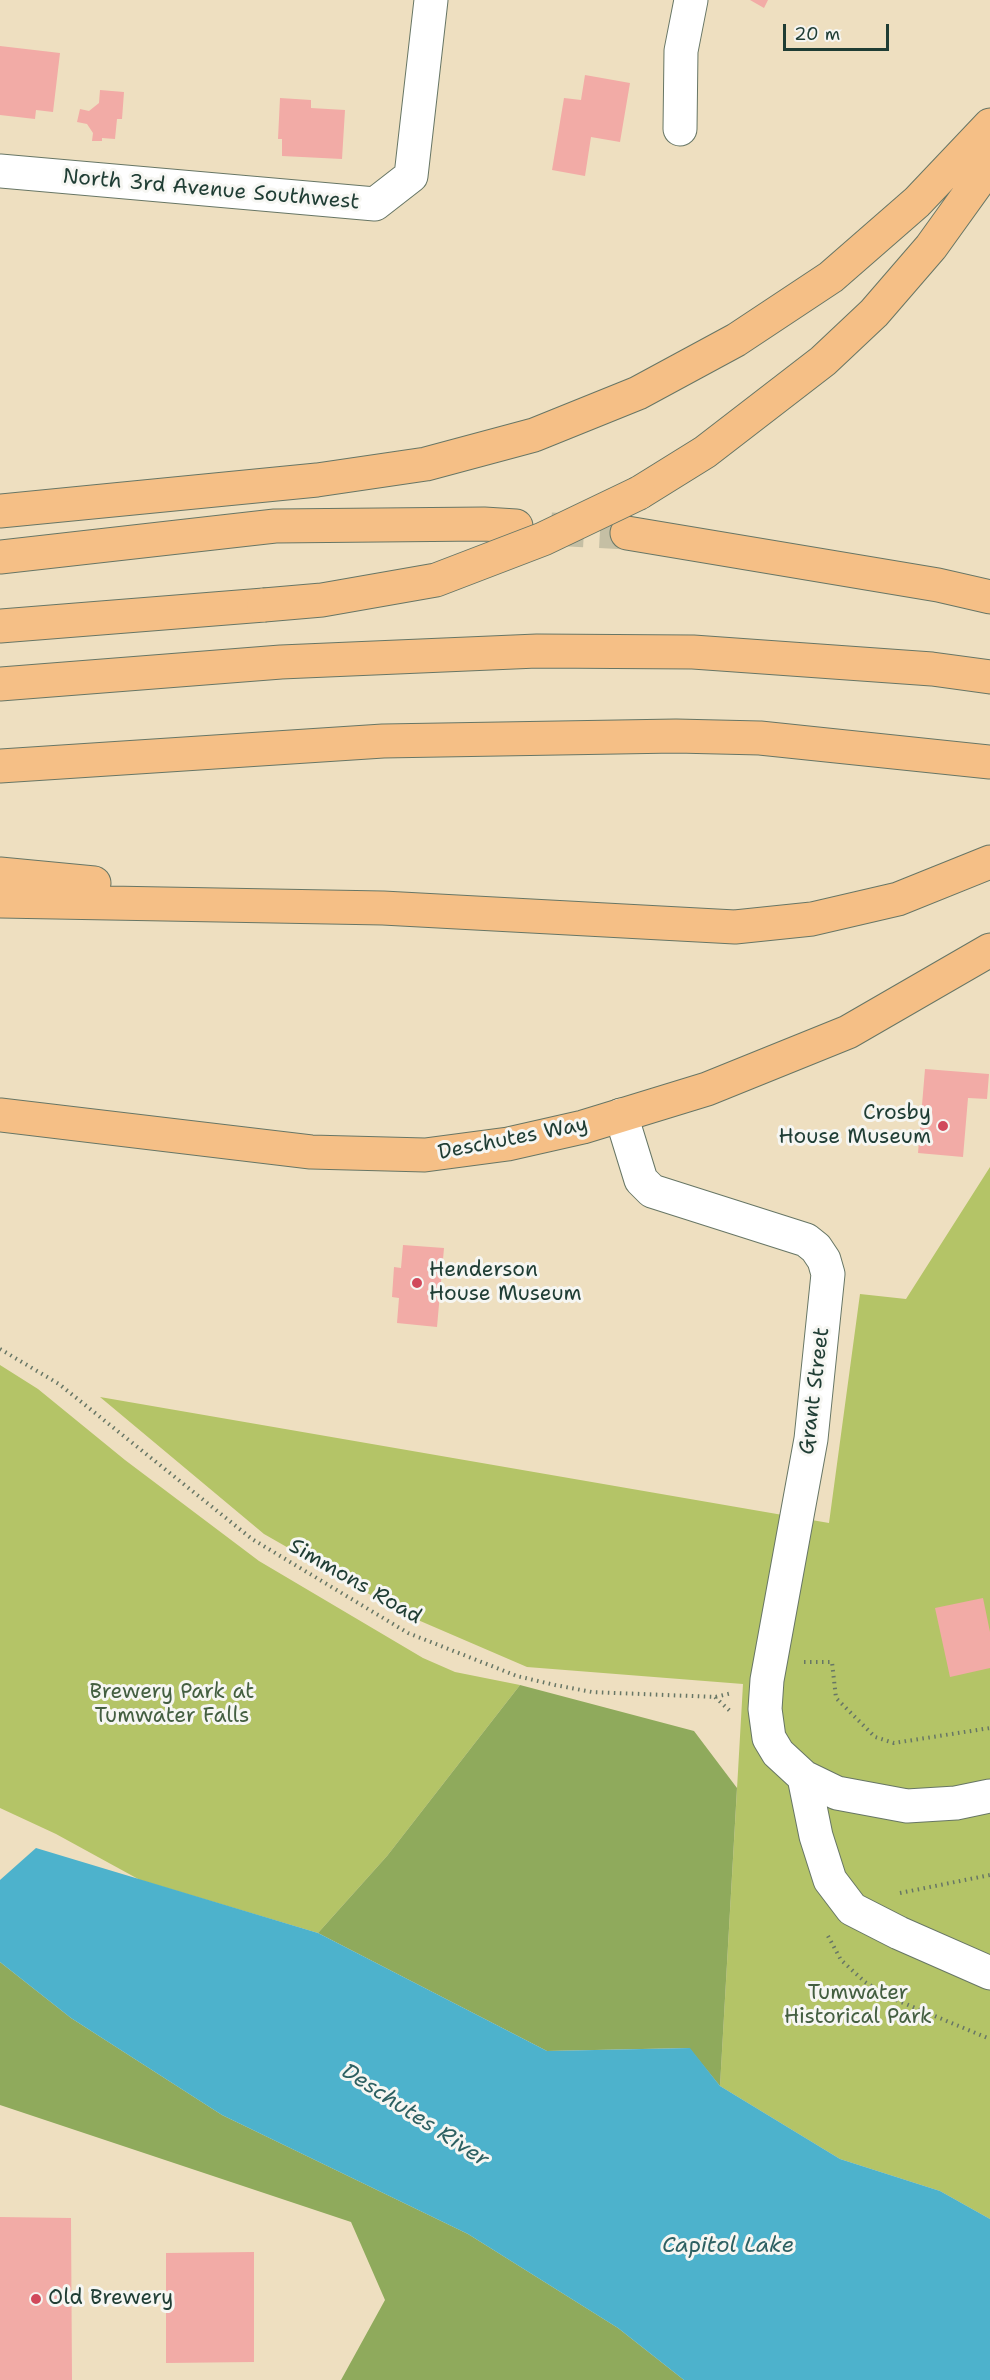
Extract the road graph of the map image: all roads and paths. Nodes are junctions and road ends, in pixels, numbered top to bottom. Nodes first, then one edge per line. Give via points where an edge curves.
1 (431, 0) edge
2 (691, 0) edge
3 (990, 125) edge
4 (680, 129) dead end
5 (990, 165) edge
6 (0, 171) edge
7 (0, 511) edge
8 (516, 526) tunnel mouth
9 (627, 533) tunnel mouth
10 (0, 557) edge
11 (990, 597) edge
12 (0, 626) edge
13 (990, 678) edge
14 (0, 684) edge
15 (990, 762) edge
16 (0, 766) edge
17 (990, 862) edge
18 (0, 874) edge
19 (0, 901) edge
20 (383, 908) junction
21 (990, 950) edge
22 (0, 1115) edge
23 (621, 1115) junction
24 (0, 1349) edge
25 (799, 1662) dead end
26 (734, 1693) dead end
27 (990, 1728) edge
28 (804, 1777) junction
29 (990, 1796) edge
30 (990, 1875) edge
31 (890, 1895) dead end
32 (990, 1973) edge

1 - 6 street, North 3rd Avenue Southwest via 411,176 375,204
2 - 4 street via 681,51
3 - 7 main road via 917,202 831,277 736,340 648,387 534,435 426,464 317,480
5 - 12 main road, bridge via 931,247 874,313 832,353 705,452 639,493 543,539 436,580 333,598
8 - 10 main road via 275,526
9 - 11 main road
13 - 14 main road via 932,669 693,652 537,651 281,662
15 - 16 main road via 760,738 676,736 383,741
17 - 20 main road via 898,899 812,919 735,927
18 - 20 main road
19 - 20 main road
21 - 23 main road, Deschutes Way via 848,1032 707,1089
22 - 23 main road, Deschutes Way via 311,1152 425,1155 508,1144
23 - 28 street, Grant Street via 641,1180 652,1191 806,1240 824,1260 828,1274 811,1439 769,1664 765,1709 774,1745
24 - 26 path, Simmons Road via 59,1384 252,1539 408,1633 517,1676 592,1692 715,1697
25 - 27 path via 832,1662 836,1698 875,1737 894,1743
28 - 29 street via 837,1793 907,1806
28 - 32 street via 830,1880 852,1909
30 - 31 path

